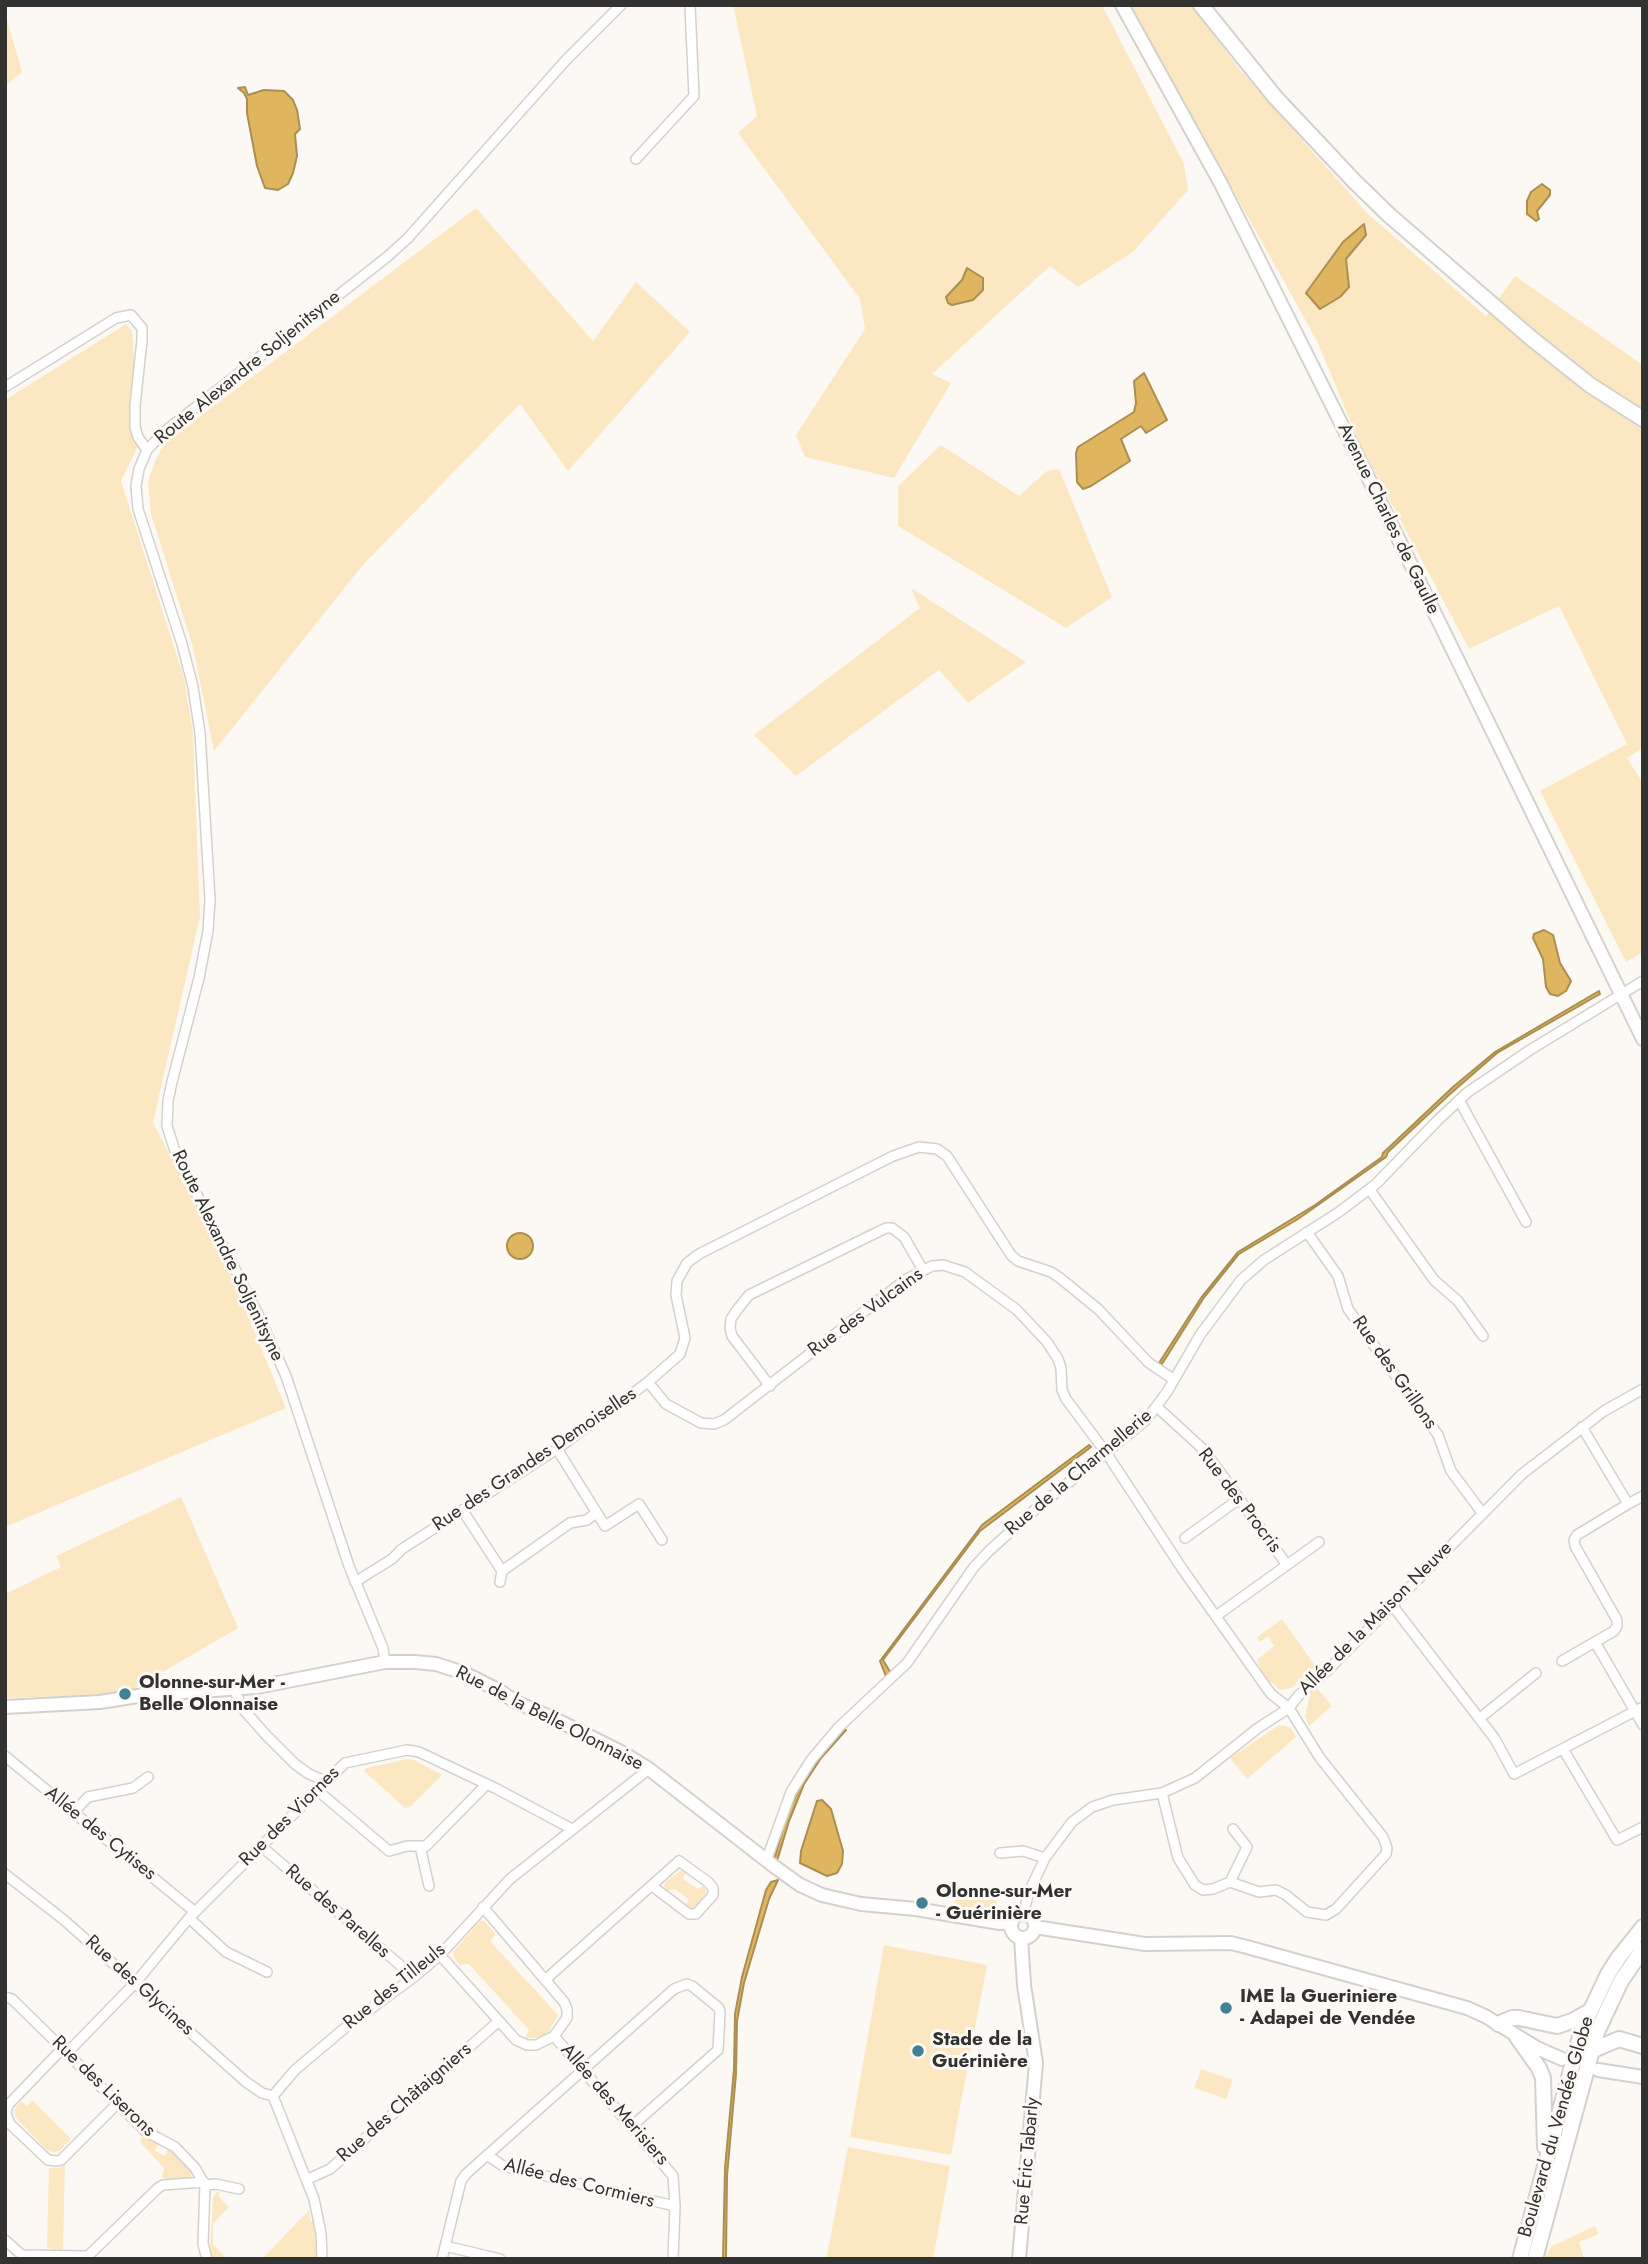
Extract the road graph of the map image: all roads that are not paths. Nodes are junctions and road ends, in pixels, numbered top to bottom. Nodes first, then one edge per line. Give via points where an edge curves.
1 (621, 5) edge
2 (690, 5) edge
3 (1122, 5) edge
4 (1201, 5) edge
5 (636, 159) dead end
6 (5, 387) edge
7 (1643, 419) edge
8 (147, 450) junction
9 (1643, 981) edge
10 (1620, 995) junction
11 (1643, 1039) edge
12 (1459, 1100) junction
13 (1370, 1189) junction
14 (1526, 1222) dead end
15 (1307, 1232) junction
16 (923, 1270) junction
17 (1483, 1336) dead end
18 (1173, 1379) junction
19 (648, 1382) junction
20 (770, 1385) junction
21 (1643, 1388) edge
22 (1157, 1407) junction
23 (1581, 1427) junction
24 (557, 1449) junction
25 (1107, 1454) junction
26 (1643, 1496) edge
27 (1239, 1499) junction
28 (1628, 1504) junction
29 (463, 1511) junction
30 (596, 1513) junction
31 (1483, 1514) junction
32 (1185, 1538) dead end
33 (662, 1541) dead end
34 (1319, 1542) dead end
35 (1287, 1565) junction
36 (502, 1571) junction
37 (355, 1581) junction
38 (500, 1582) dead end
39 (1392, 1605) junction
40 (1216, 1616) junction
41 (1595, 1642) junction
42 (1562, 1661) dead end
43 (385, 1662) junction
44 (1536, 1673) dead end
45 (234, 1689) junction
46 (5, 1706) edge
47 (1289, 1708) junction
48 (1639, 1709) edge
49 (1480, 1718) junction
50 (1643, 1725) edge
51 (1563, 1749) junction
52 (5, 1756) edge
53 (649, 1769) junction
54 (148, 1777) dead end
55 (325, 1781) junction
56 (487, 1784) junction
57 (317, 1790) junction
58 (1162, 1793) junction
59 (73, 1813) junction
60 (1643, 1826) edge
61 (572, 1829) junction
62 (1233, 1829) dead end
63 (261, 1846) junction
64 (420, 1846) junction
65 (1000, 1853) dead end
66 (1045, 1858) junction
67 (766, 1861) junction
68 (5, 1874) edge
69 (1230, 1882) junction
70 (429, 1886) dead end
71 (652, 1886) junction
72 (483, 1907) junction
73 (1024, 1913) junction
74 (192, 1915) junction
75 (1011, 1922) junction
76 (1035, 1927) junction
77 (1643, 1927) edge
78 (1021, 1938) junction
79 (1643, 1949) edge
80 (440, 1955) junction
81 (267, 1972) dead end
82 (414, 1977) junction
83 (545, 1980) junction
84 (136, 1982) junction
85 (5, 1997) edge
86 (1590, 2011) junction
87 (1605, 2013) junction
88 (499, 2021) junction
89 (1498, 2024) junction
90 (554, 2036) junction
91 (1517, 2037) junction
92 (1619, 2039) junction
93 (1643, 2046) edge
94 (65, 2051) junction
95 (1591, 2051) junction
96 (1562, 2059) dead end
97 (1598, 2070) dead end
98 (583, 2071) junction
99 (1643, 2077) edge
100 (273, 2096) junction
101 (117, 2104) junction
102 (632, 2126) junction
103 (487, 2155) junction
104 (1545, 2162) junction
105 (308, 2179) junction
106 (204, 2183) junction
107 (239, 2189) dead end
108 (675, 2206) junction
109 (5, 2241) edge
110 (445, 2246) junction
111 (207, 2259) edge
112 (322, 2259) edge
113 (442, 2259) edge
114 (500, 2259) edge
115 (673, 2259) edge
116 (1019, 2259) edge
117 (1520, 2259) edge
118 (1535, 2259) edge

1 - 8 street, Route Alexandre Soljenitsyne via 387,257
2 - 5 street via 694,96
3 - 10 street, Avenue Charles de Gaulle via 1220,182
4 - 7 main road via 1275,97 1390,215 1531,338 1590,385
6 - 8 street via 116,318 131,315 142,328 135,427
8 - 37 street, Route Alexandre Soljenitsyne via 138,469 138,509 193,687 201,733 210,899 208,931 168,1101 167,1126 176,1154 286,1376
9 - 10 street, Rue de la Charmellerie
10 - 11 street, Avenue Charles de Gaulle
10 - 12 street, Rue de la Charmellerie via 1520,1056
12 - 13 street, Rue de la Charmellerie
12 - 14 street
13 - 15 street, Rue de la Charmellerie
13 - 17 street via 1434,1280 1458,1301
15 - 18 street, Rue de la Charmellerie via 1241,1280
15 - 31 street, Rue des Grillons via 1338,1276 1348,1309 1438,1435 1451,1471
16 - 20 street, Rue des Vulcains
16 - 20 street via 904,1237 886,1228 749,1295 731,1319 730,1328
16 - 25 street, Rue des Vulcains via 943,1265 965,1272 1017,1310 1055,1353 1066,1399
18 - 19 street, Rue des Grandes Demoiselles via 1149,1363 1098,1309 1060,1278 1011,1255 947,1156 937,1149 919,1147 893,1156 687,1264 677,1281 676,1295 684,1345
18 - 22 street, Rue de la Charmellerie
19 - 20 street, Rue des Vulcains via 666,1404 701,1423 714,1424
19 - 24 street, Rue des Grandes Demoiselles
21 - 23 street, Allée de la Maison Neuve
22 - 25 street, Rue de la Charmellerie
22 - 27 street, Rue des Procris via 1204,1450
23 - 28 street
23 - 31 street, Allée de la Maison Neuve via 1522,1474
24 - 29 street, Rue des Grandes Demoiselles
24 - 30 street
25 - 40 street, Allée de la Maison Neuve
25 - 67 street, Rue de la Charmellerie via 989,1551 907,1663 811,1760 791,1792
26 - 28 street
27 - 32 street
27 - 35 street, Rue des Procris
28 - 41 street via 1574,1540 1617,1620 1614,1631
29 - 36 street
29 - 37 street, Rue des Grandes Demoiselles
30 - 33 street via 605,1526 639,1504
30 - 36 street via 587,1520 570,1522
31 - 39 street, Allée de la Maison Neuve
34 - 35 street
35 - 40 street, Rue des Procris
36 - 38 street
37 - 43 street, Route Alexandre Soljenitsyne
39 - 47 street, Allée de la Maison Neuve
39 - 49 street
40 - 47 street, Allée de la Maison Neuve via 1271,1694
41 - 42 street
41 - 48 street
43 - 45 street, Rue de la Belle Olonnaise
43 - 53 street, Rue de la Belle Olonnaise via 436,1664 464,1673
44 - 49 street
45 - 46 street, Rue de la Belle Olonnaise
45 - 55 street via 243,1709 295,1764
47 - 58 street via 1195,1778
47 - 69 street via 1325,1765 1386,1842 1386,1854 1326,1915 1303,1910 1281,1891 1259,1892
48 - 50 street
48 - 51 street
49 - 51 street via 1514,1774
51 - 60 street via 1617,1840
52 - 59 street, Allée des Cytises
53 - 61 street, Rue des Tilleuls
53 - 67 street, Rue de la Belle Olonnaise
54 - 59 street via 133,1788 88,1797
55 - 56 street, Rue des Viornes via 345,1763 407,1750
55 - 57 street, Rue des Viornes
56 - 61 street, Rue des Viornes
56 - 64 street via 426,1846
57 - 63 street, Rue des Viornes
57 - 64 street via 389,1851
58 - 66 street via 1092,1807 1072,1822
58 - 69 street via 1178,1858 1195,1885 1203,1890
59 - 74 street, Allée des Cytises
61 - 72 street, Rue des Tilleuls
62 - 69 street via 1247,1847
63 - 74 street, Rue des Viornes
63 - 82 street, Rue des Parelles
64 - 70 street
65 - 66 street via 1023,1851
66 - 73 street
67 - 75 street, Rue de la Belle Olonnaise via 800,1885 838,1899
68 - 84 street, Rue des Glycines
71 - 71 street via 680,1861 708,1882 713,1895 696,1914 689,1914
71 - 83 street
72 - 80 street, Rue des Tilleuls
72 - 83 street
73 - 75 street
73 - 76 street via 1031,1916
74 - 81 street, Allée des Cytises via 226,1952
74 - 84 street, Rue des Viornes
75 - 78 street via 1014,1934
76 - 78 street via 1033,1934
76 - 89 street via 1145,1944 1231,1943 1454,2004
77 - 86 main road, Boulevard du Vendée Globe via 1619,1956
78 - 116 street, Rue Éric Tabarly via 1036,2063
79 - 87 main road, Boulevard du Vendée Globe
80 - 82 street, Rue des Tilleuls
80 - 88 street
82 - 100 street, Rue des Tilleuls via 295,2070
83 - 90 street via 567,2009
84 - 94 street, Rue des Viornes
84 - 100 street, Rue des Glycines via 246,2082
85 - 94 street, Rue des Liserons
86 - 89 main road via 1558,2026 1519,2018
86 - 104 main road, Boulevard du Vendée Globe
87 - 92 main road
87 - 95 main road, Boulevard du Vendée Globe
88 - 90 street via 527,2045
88 - 105 street, Rue des Châtaigniers via 330,2169
89 - 91 street
90 - 98 street, Allée des Merisiers
91 - 96 street
91 - 104 main road via 1543,2078
92 - 93 main road
92 - 95 main road
94 - 101 street, Rue des Liserons
94 - 101 street, Rue des Viornes via 8,2105 10,2124 48,2160 61,2160
95 - 118 main road, Boulevard du Vendée Globe
97 - 99 street
98 - 102 street, Allée des Merisiers
98 - 102 street via 681,1985 692,1986 719,2008 718,2050
98 - 103 street
100 - 105 street
101 - 106 street, Rue des Liserons via 152,2137 174,2147
102 - 108 street, Allée des Merisiers via 673,2176
103 - 108 street, Allée des Cormiers via 503,2166
103 - 110 street via 461,2181
104 - 117 main road, Boulevard du Vendée Globe
105 - 112 street via 318,2214
106 - 107 street
106 - 109 street via 158,2188 88,2256 22,2255
106 - 111 street
108 - 115 street, Allée des Merisiers
110 - 113 street
110 - 114 street

